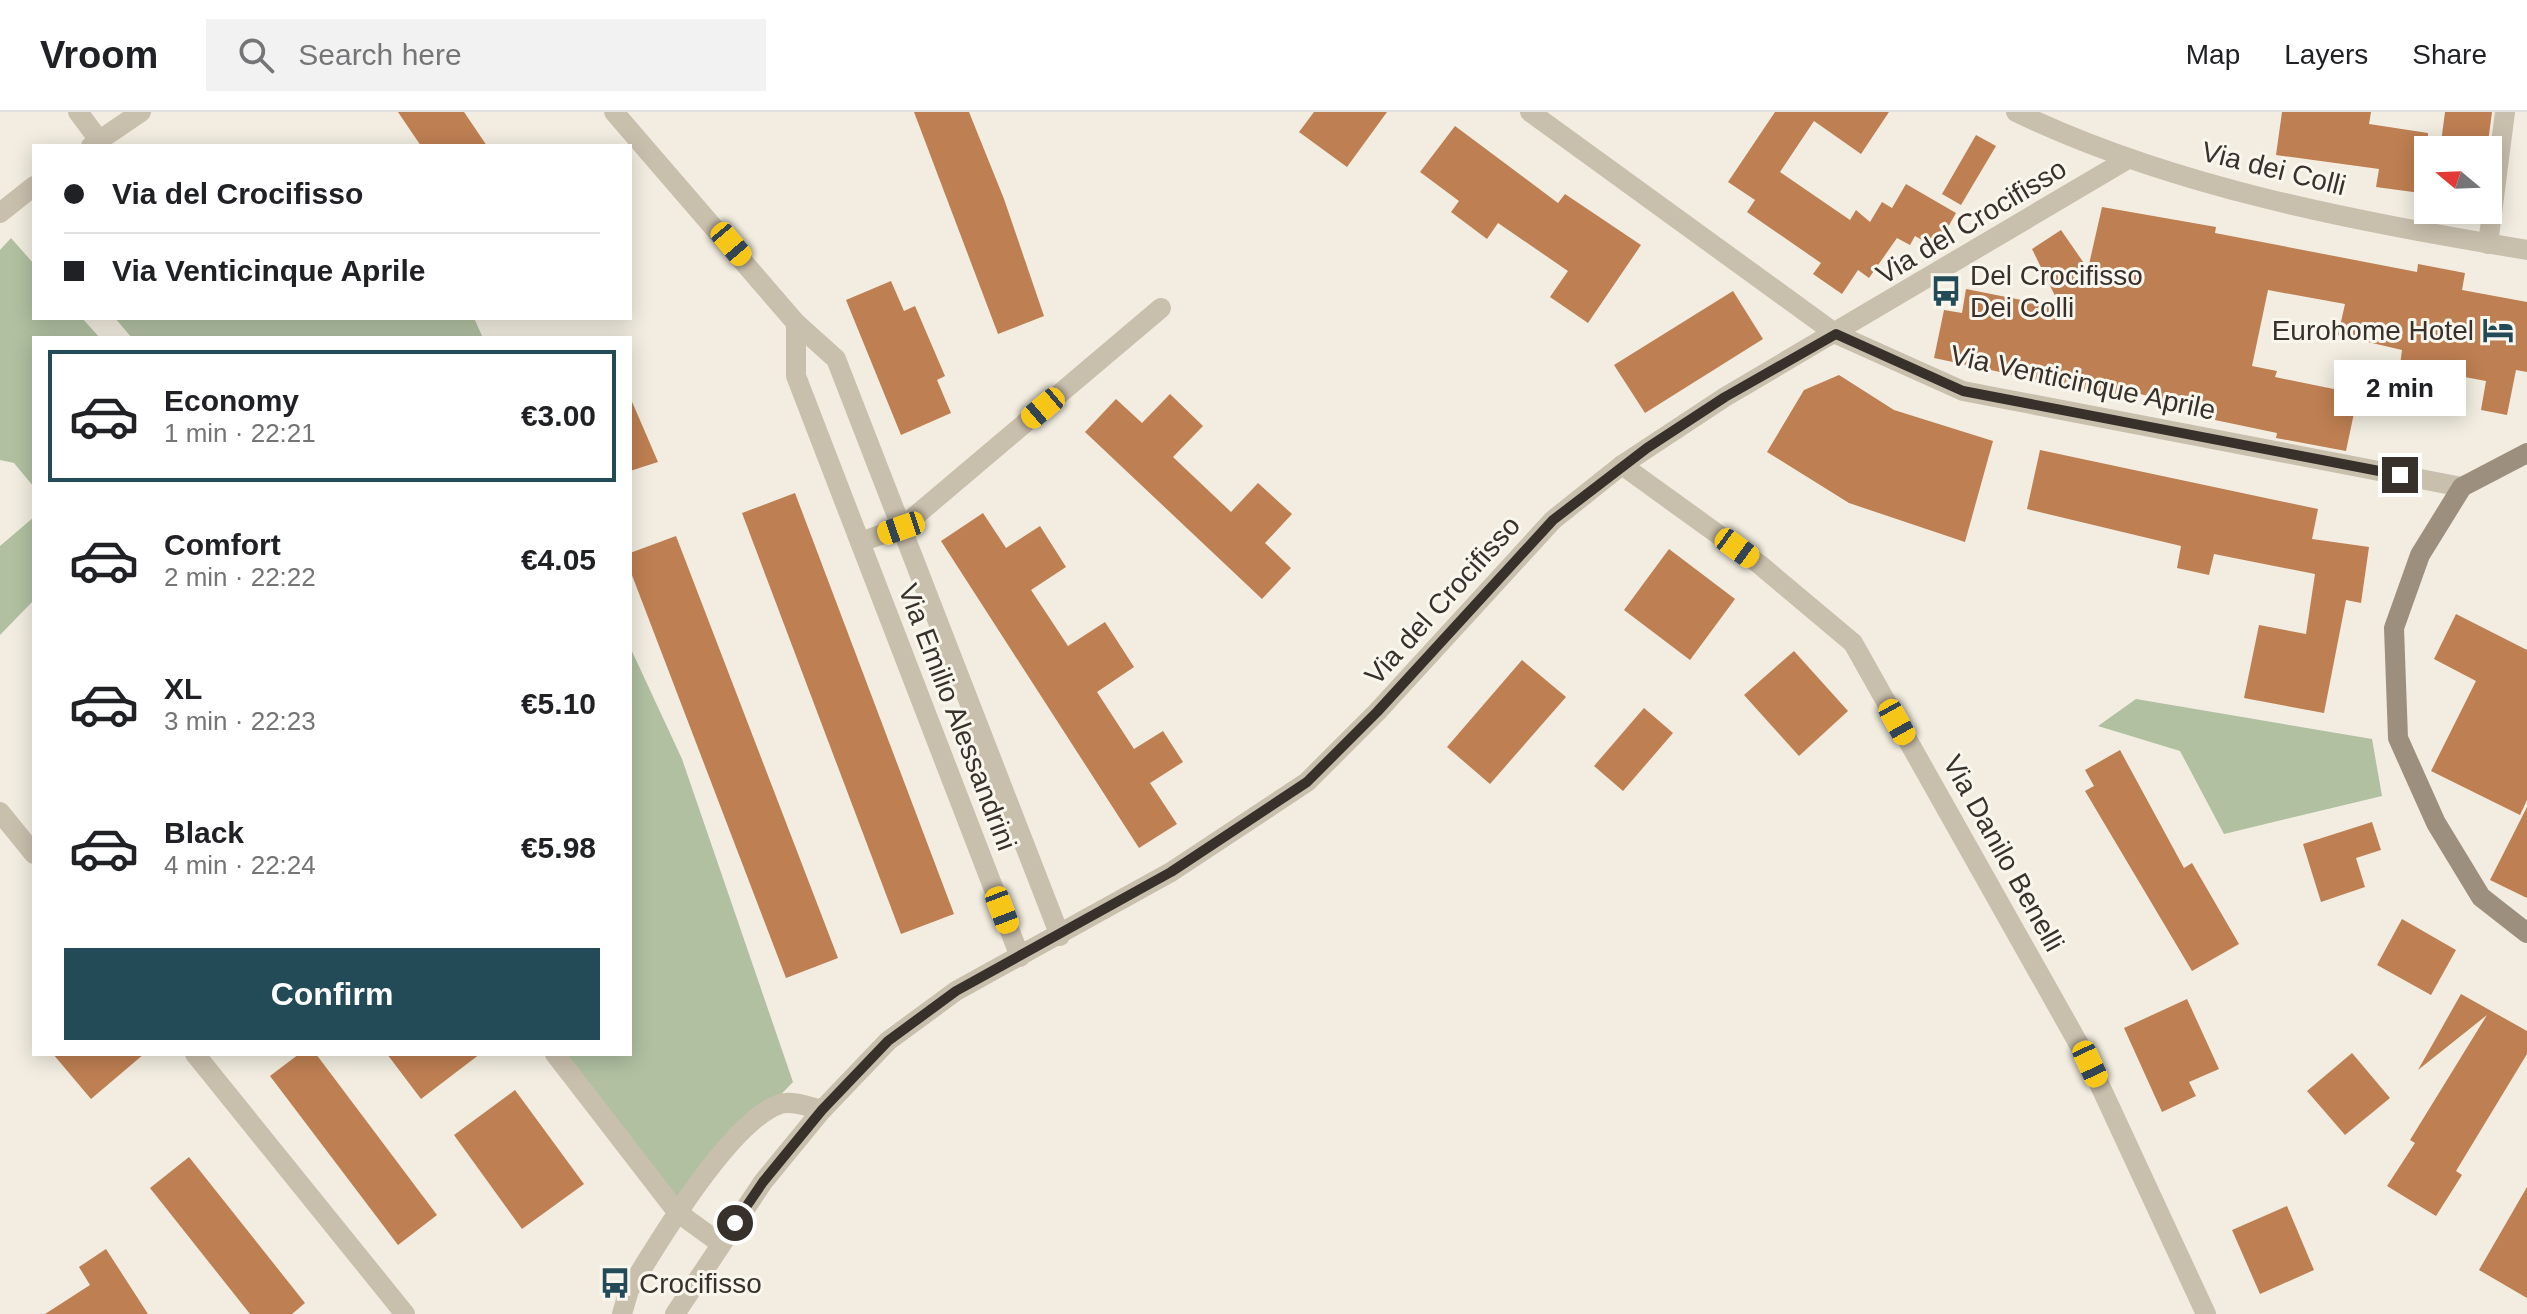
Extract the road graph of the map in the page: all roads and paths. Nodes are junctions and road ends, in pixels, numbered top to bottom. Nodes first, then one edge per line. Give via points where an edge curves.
1 (78, 112) edge
2 (141, 112) edge
3 (614, 112) edge
4 (1530, 112) edge
5 (2016, 112) edge
6 (2505, 112) edge
7 (95, 143) edge
8 (2128, 159) junction
9 (32, 188) edge
10 (0, 213) edge
11 (2488, 244) junction
12 (2527, 250) edge
13 (1161, 308) dead end
14 (796, 323) junction
15 (1836, 334) junction
16 (2527, 453) edge
17 (1622, 465) junction
18 (2462, 487) junction
19 (901, 528) junction
20 (860, 542) junction
21 (0, 812) edge
22 (32, 852) edge
23 (2527, 933) edge
24 (1060, 936) junction
25 (1020, 957) junction
26 (197, 1056) edge
27 (557, 1056) edge
28 (822, 1110) junction
29 (677, 1212) junction
30 (721, 1244) junction
31 (405, 1314) edge
32 (622, 1314) edge
33 (675, 1314) edge
34 (2206, 1314) edge

1 - 7 street
2 - 7 street
3 - 14 street, Via Emilio Alessandrini
4 - 15 street, Via Venticinque Aprile
5 - 8 street, Via dei Colli
6 - 11 street
8 - 11 street, Via dei Colli via 2371,221
8 - 15 street, Via del Crocifisso
9 - 10 street
11 - 12 street, Via dei Colli
13 - 19 street
14 - 19 street, Via Emilio Alessandrini via 836,359
14 - 20 street, Via Emilio Alessandrini via 796,376
15 - 17 street, Via del Crocifisso via 1725,397
15 - 18 street, Via Venticinque Aprile via 1963,391
16 - 18 main road
17 - 24 street, Via del Crocifisso via 1553,520 1307,782 1171,872
17 - 34 street, Via Danilo Benelli via 1759,564 1853,643 2090,1064
18 - 23 main road via 2420,555 2394,628 2398,738 2436,823 2481,897
19 - 20 street
19 - 24 street, Via Emilio Alessandrini
20 - 25 street, Via Emilio Alessandrini
21 - 22 street
24 - 25 street, Via del Crocifisso
25 - 28 street, Via del Crocifisso via 956,991 888,1041
26 - 31 street
27 - 29 street
28 - 29 street via 794,1103 763,1113 713,1164
28 - 30 street, Via del Crocifisso
29 - 30 street
29 - 32 street via 629,1290
30 - 33 street, Via del Crocifisso

